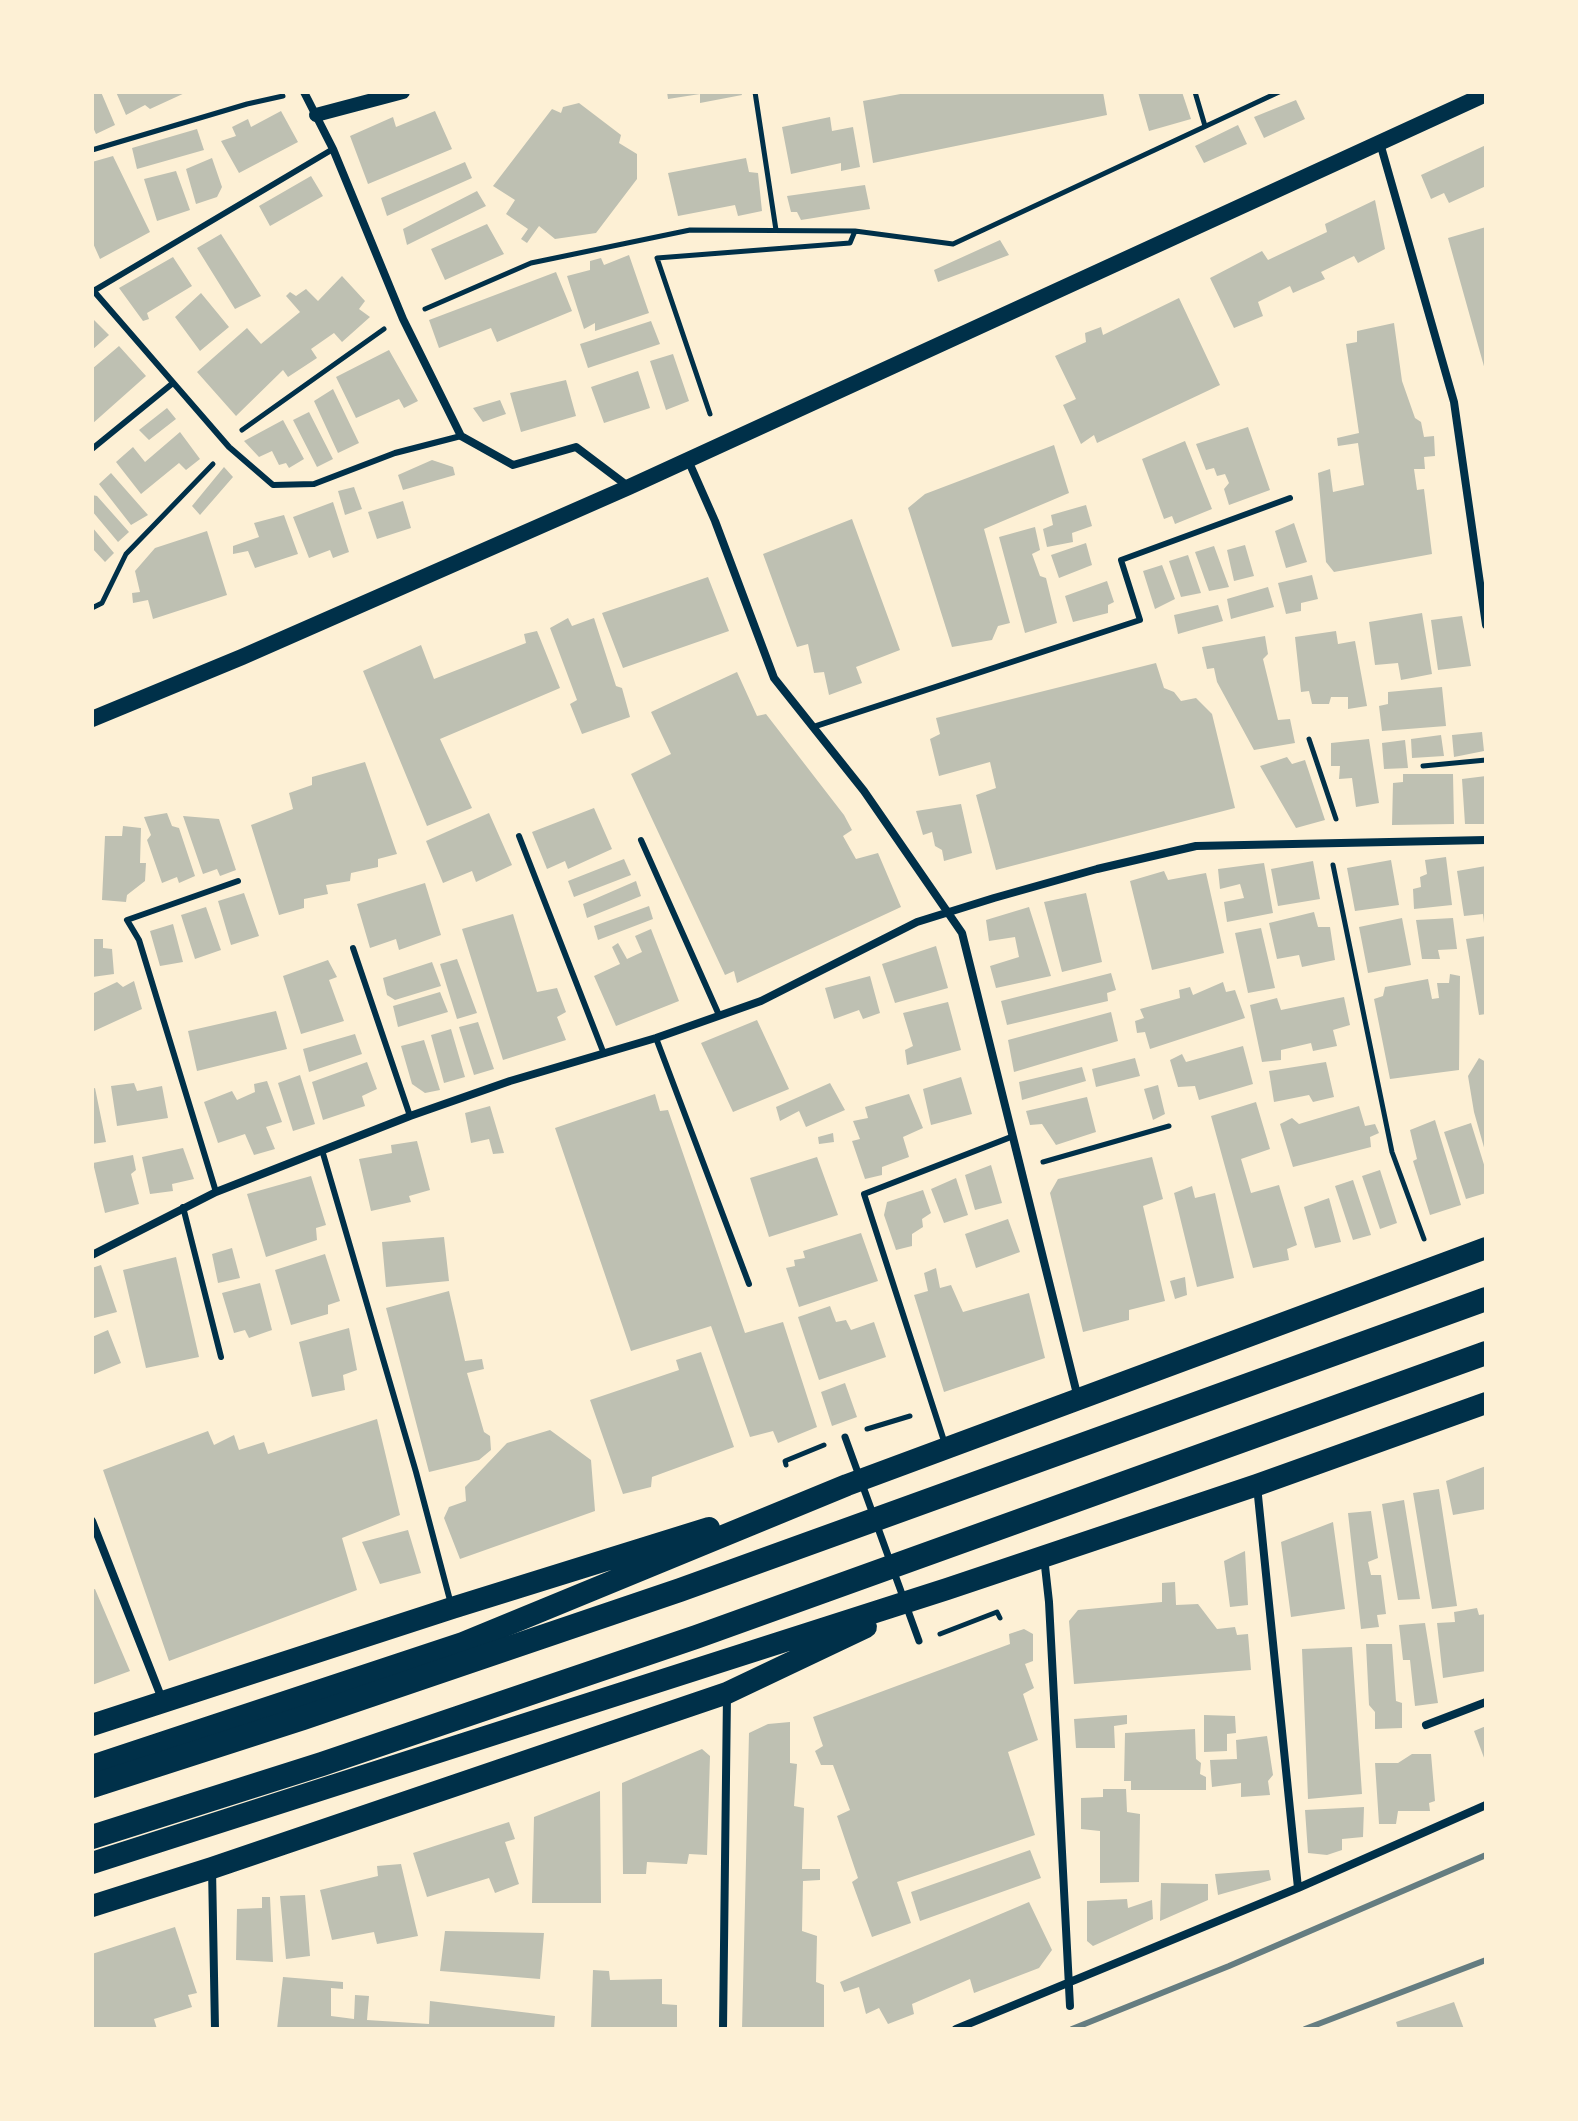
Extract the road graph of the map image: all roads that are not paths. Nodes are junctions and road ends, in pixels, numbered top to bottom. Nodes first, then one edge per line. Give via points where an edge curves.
1 (304, 92) edge
2 (403, 92) edge
3 (1486, 94) edge
4 (316, 115) junction
5 (1380, 143) junction
6 (333, 149) junction
7 (94, 290) edge
8 (173, 383) junction
9 (461, 436) junction
10 (92, 449) edge
11 (688, 459) junction
12 (629, 487) junction
13 (1290, 498) dead end
14 (1486, 625) edge
15 (92, 719) edge
16 (813, 727) junction
17 (519, 836) dead end
18 (641, 840) dead end
19 (1486, 840) edge
20 (238, 881) dead end
21 (949, 912) junction
22 (353, 948) dead end
23 (719, 1015) junction
24 (656, 1038) junction
25 (604, 1054) junction
26 (410, 1116) junction
27 (1011, 1137) junction
28 (322, 1150) junction
29 (216, 1192) junction
30 (183, 1207) junction
31 (1486, 1248) edge
32 (92, 1255) edge
33 (749, 1284) dead end
34 (1486, 1299) edge
35 (1486, 1353) edge
36 (221, 1357) dead end
37 (1078, 1399) junction
38 (1486, 1403) edge
39 (845, 1437) dead end
40 (946, 1448) junction
41 (847, 1485) junction
42 (1257, 1485) junction
43 (92, 1521) edge
44 (1043, 1557) junction
45 (947, 1589) junction
46 (452, 1608) junction
47 (919, 1641) dead end
48 (727, 1693) junction
49 (1486, 1702) edge
50 (164, 1703) junction
51 (92, 1725) edge
52 (1426, 1725) dead end
53 (92, 1766) edge
54 (92, 1786) edge
55 (1486, 1805) edge
56 (92, 1837) edge
57 (92, 1863) edge
58 (212, 1868) junction
59 (1298, 1888) junction
60 (92, 1906) edge
61 (1069, 1982) junction
62 (1070, 2006) dead end
63 (215, 2029) edge
64 (723, 2029) edge
65 (956, 2029) edge

1 - 4 street
2 - 4 street
3 - 5 main road
4 - 6 street
5 - 11 main road
5 - 14 street via 1454,402
6 - 7 lane
6 - 9 street via 403,319
7 - 8 lane
8 - 9 lane via 229,447 273,485 314,484 395,453
8 - 10 lane
9 - 12 street via 513,465 576,447
11 - 12 main road
11 - 16 street via 774,678
12 - 15 main road
13 - 16 lane via 1121,560 1140,620
16 - 21 street
17 - 25 lane
18 - 23 lane
19 - 21 street via 1196,846
20 - 29 lane via 127,920 139,940
21 - 23 street via 917,922 761,1001
21 - 27 street via 962,933
22 - 26 lane
23 - 24 street
24 - 25 street
24 - 33 lane
25 - 26 street
26 - 28 street
27 - 37 street
27 - 40 lane via 864,1194
28 - 29 street
28 - 46 lane
29 - 30 street
30 - 32 street
30 - 36 lane
31 - 37 highway
34 - 54 highway via 680,1590
35 - 56 highway via 696,1637
37 - 40 highway
38 - 42 highway
39 - 47 street
40 - 41 highway
41 - 46 highway
41 - 53 highway via 463,1643
42 - 44 highway
42 - 59 street
43 - 50 street
44 - 45 highway
44 - 61 street
45 - 48 highway
45 - 57 highway
46 - 50 highway
48 - 58 highway
48 - 64 street
49 - 52 street
50 - 51 highway
55 - 59 street
58 - 60 highway
58 - 63 street
59 - 61 street
61 - 62 street
61 - 65 street

